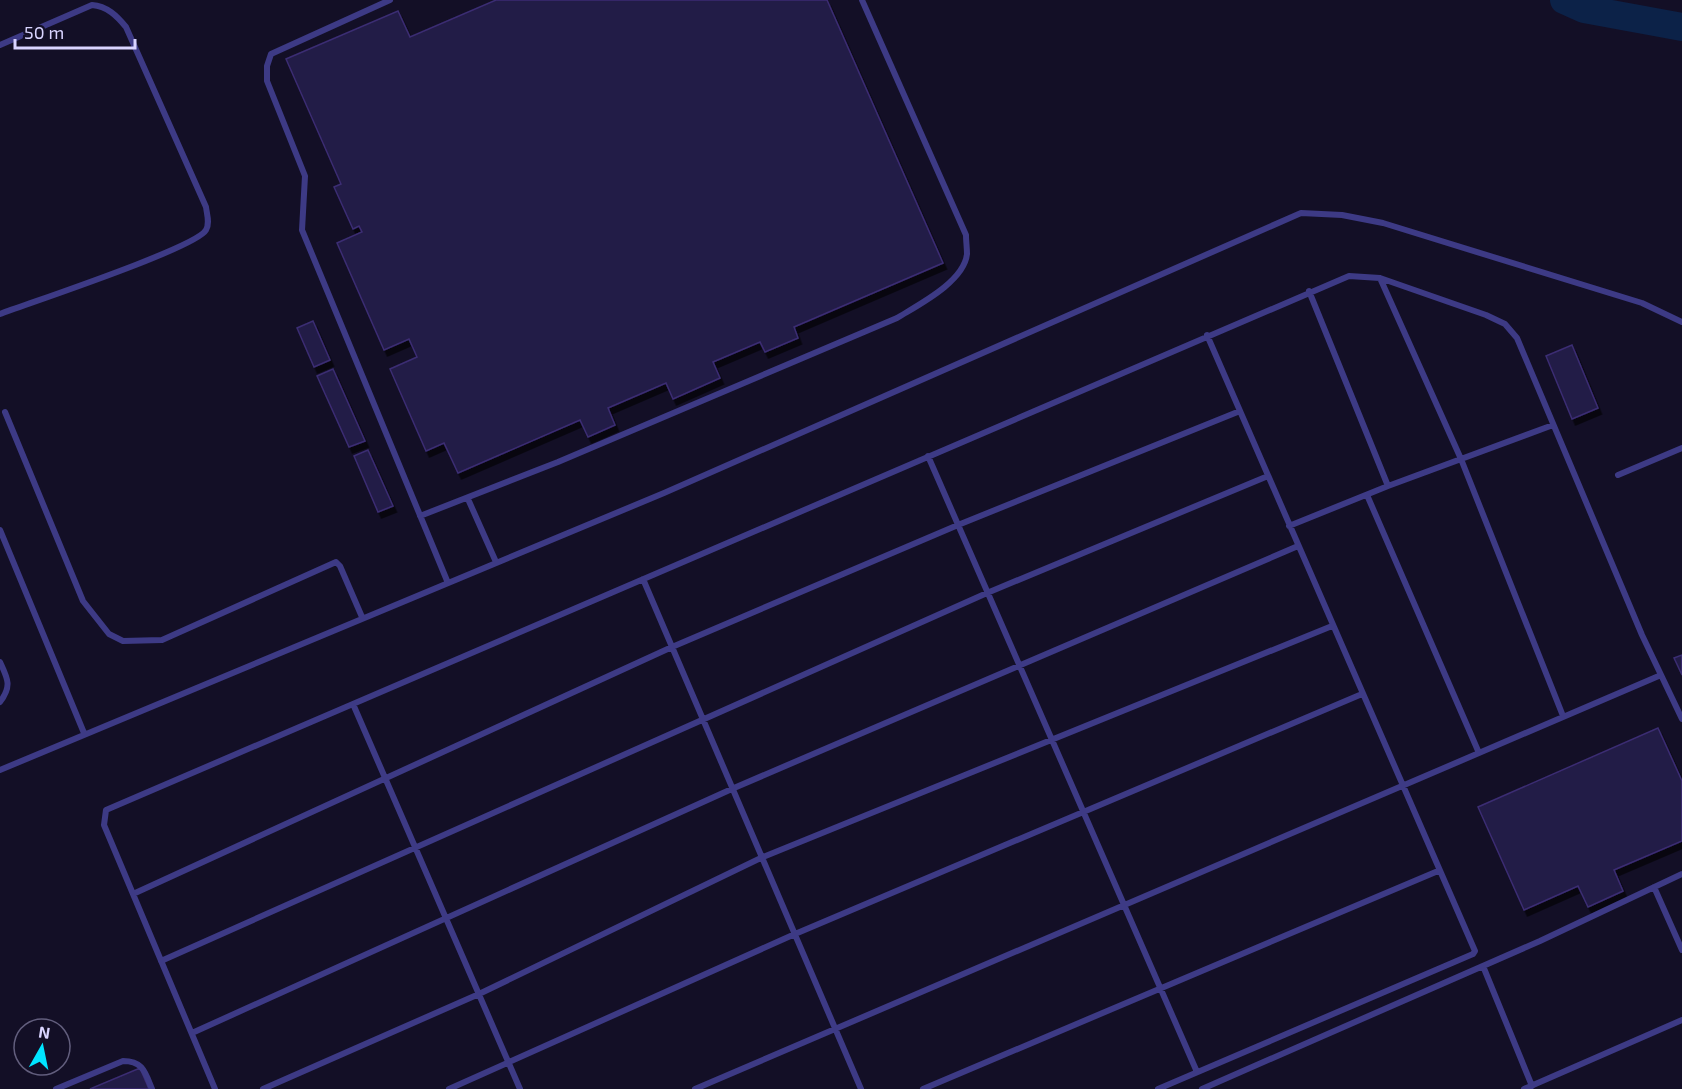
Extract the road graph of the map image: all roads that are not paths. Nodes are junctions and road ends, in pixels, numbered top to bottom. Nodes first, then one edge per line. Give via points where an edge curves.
1 (390, 0) edge
2 (862, 0) edge
3 (0, 45) edge
4 (1380, 278) junction
5 (1309, 291) junction
6 (0, 314) edge
7 (1682, 322) edge
8 (1207, 335) junction
9 (1240, 411) junction
10 (5, 412) dead end
11 (1553, 425) junction
12 (1682, 448) edge
13 (928, 456) junction
14 (1461, 459) junction
15 (1618, 475) dead end
16 (1268, 476) junction
17 (1388, 486) junction
18 (1367, 495) junction
19 (468, 499) junction
20 (420, 516) junction
21 (958, 525) junction
22 (1290, 526) junction
23 (0, 530) edge
24 (1298, 546) junction
25 (496, 562) junction
26 (643, 579) junction
27 (447, 583) junction
28 (987, 593) junction
29 (362, 617) junction
30 (1332, 626) junction
31 (672, 647) junction
32 (0, 662) edge
33 (1019, 667) junction
34 (1661, 675) junction
35 (1362, 694) junction
36 (0, 702) edge
37 (353, 704) junction
38 (1563, 716) junction
39 (704, 717) junction
40 (1682, 718) edge
41 (84, 733) junction
42 (1051, 741) junction
43 (1479, 753) junction
44 (0, 770) edge
45 (386, 780) junction
46 (734, 788) junction
47 (1402, 788) junction
48 (1082, 810) junction
49 (415, 847) junction
50 (763, 857) junction
51 (1438, 871) junction
52 (1682, 874) edge
53 (1654, 887) junction
54 (132, 894) junction
55 (1123, 906) junction
56 (446, 918) junction
57 (795, 934) junction
58 (1682, 950) edge
59 (161, 961) junction
60 (1483, 966) junction
61 (1160, 988) junction
62 (479, 994) junction
63 (1682, 1020) edge
64 (837, 1028) junction
65 (192, 1034) junction
66 (508, 1061) junction
67 (1197, 1072) junction
68 (1532, 1086) junction
69 (56, 1089) edge
70 (152, 1089) edge
71 (215, 1089) edge
72 (263, 1089) edge
73 (449, 1089) edge
74 (520, 1089) edge
75 (695, 1089) edge
76 (861, 1089) edge
77 (923, 1089) edge
78 (1158, 1089) edge
79 (1202, 1089) edge
80 (1524, 1089) edge

1 - 20 lane via 272,54 267,81 304,177 302,230
2 - 19 lane via 966,235 967,257 956,276 897,318
3 - 6 lane via 92,5 118,17 162,104 208,220 205,232 196,238 143,262
4 - 5 lane via 1349,276
4 - 11 lane via 1505,324 1517,338
4 - 14 lane
5 - 8 lane
5 - 17 lane
7 - 25 lane via 1631,299 1383,223 1301,213 664,493
8 - 9 lane
8 - 13 lane
9 - 16 lane
9 - 21 lane
10 - 29 lane via 69,573 83,601 109,634 123,641 162,640 336,562
11 - 14 lane
11 - 34 lane
12 - 15 lane
13 - 21 lane
13 - 26 lane
14 - 17 lane
14 - 38 lane
16 - 22 lane
16 - 28 lane
17 - 18 lane
18 - 22 lane
18 - 43 lane
19 - 20 lane
19 - 25 lane
20 - 27 lane
21 - 28 lane
21 - 31 lane
22 - 24 lane
23 - 41 lane
24 - 30 lane
24 - 33 lane
25 - 27 lane
26 - 31 lane
26 - 37 lane
27 - 29 lane
28 - 33 lane
28 - 39 lane
29 - 41 lane
30 - 35 lane
30 - 42 lane
31 - 39 lane
31 - 45 lane
32 - 36 lane via 9,683
33 - 42 lane
33 - 46 lane
34 - 38 lane
34 - 40 lane
35 - 47 lane
35 - 48 lane
37 - 45 lane
37 - 54 lane via 106,810 104,825
38 - 43 lane
39 - 46 lane
39 - 49 lane
41 - 44 lane
42 - 48 lane
42 - 50 lane
43 - 47 lane
45 - 49 lane
45 - 54 lane
46 - 50 lane
46 - 56 lane
47 - 51 lane
47 - 55 lane
48 - 55 lane
48 - 57 lane
49 - 56 lane
49 - 59 lane
50 - 57 lane
50 - 62 lane
51 - 61 lane
51 - 67 lane via 1473,944 1473,954
52 - 53 lane
53 - 58 lane
53 - 60 lane
54 - 59 lane
55 - 61 lane
55 - 64 lane
56 - 62 lane
56 - 65 lane
57 - 64 lane
57 - 66 lane
59 - 65 lane
60 - 68 lane
60 - 79 lane
61 - 67 lane
61 - 77 lane
62 - 66 lane
62 - 72 lane
63 - 68 lane
64 - 75 lane
64 - 76 lane
65 - 71 lane
66 - 73 lane
66 - 74 lane
67 - 78 lane
68 - 80 lane
69 - 70 lane via 123,1061 133,1061 142,1066

